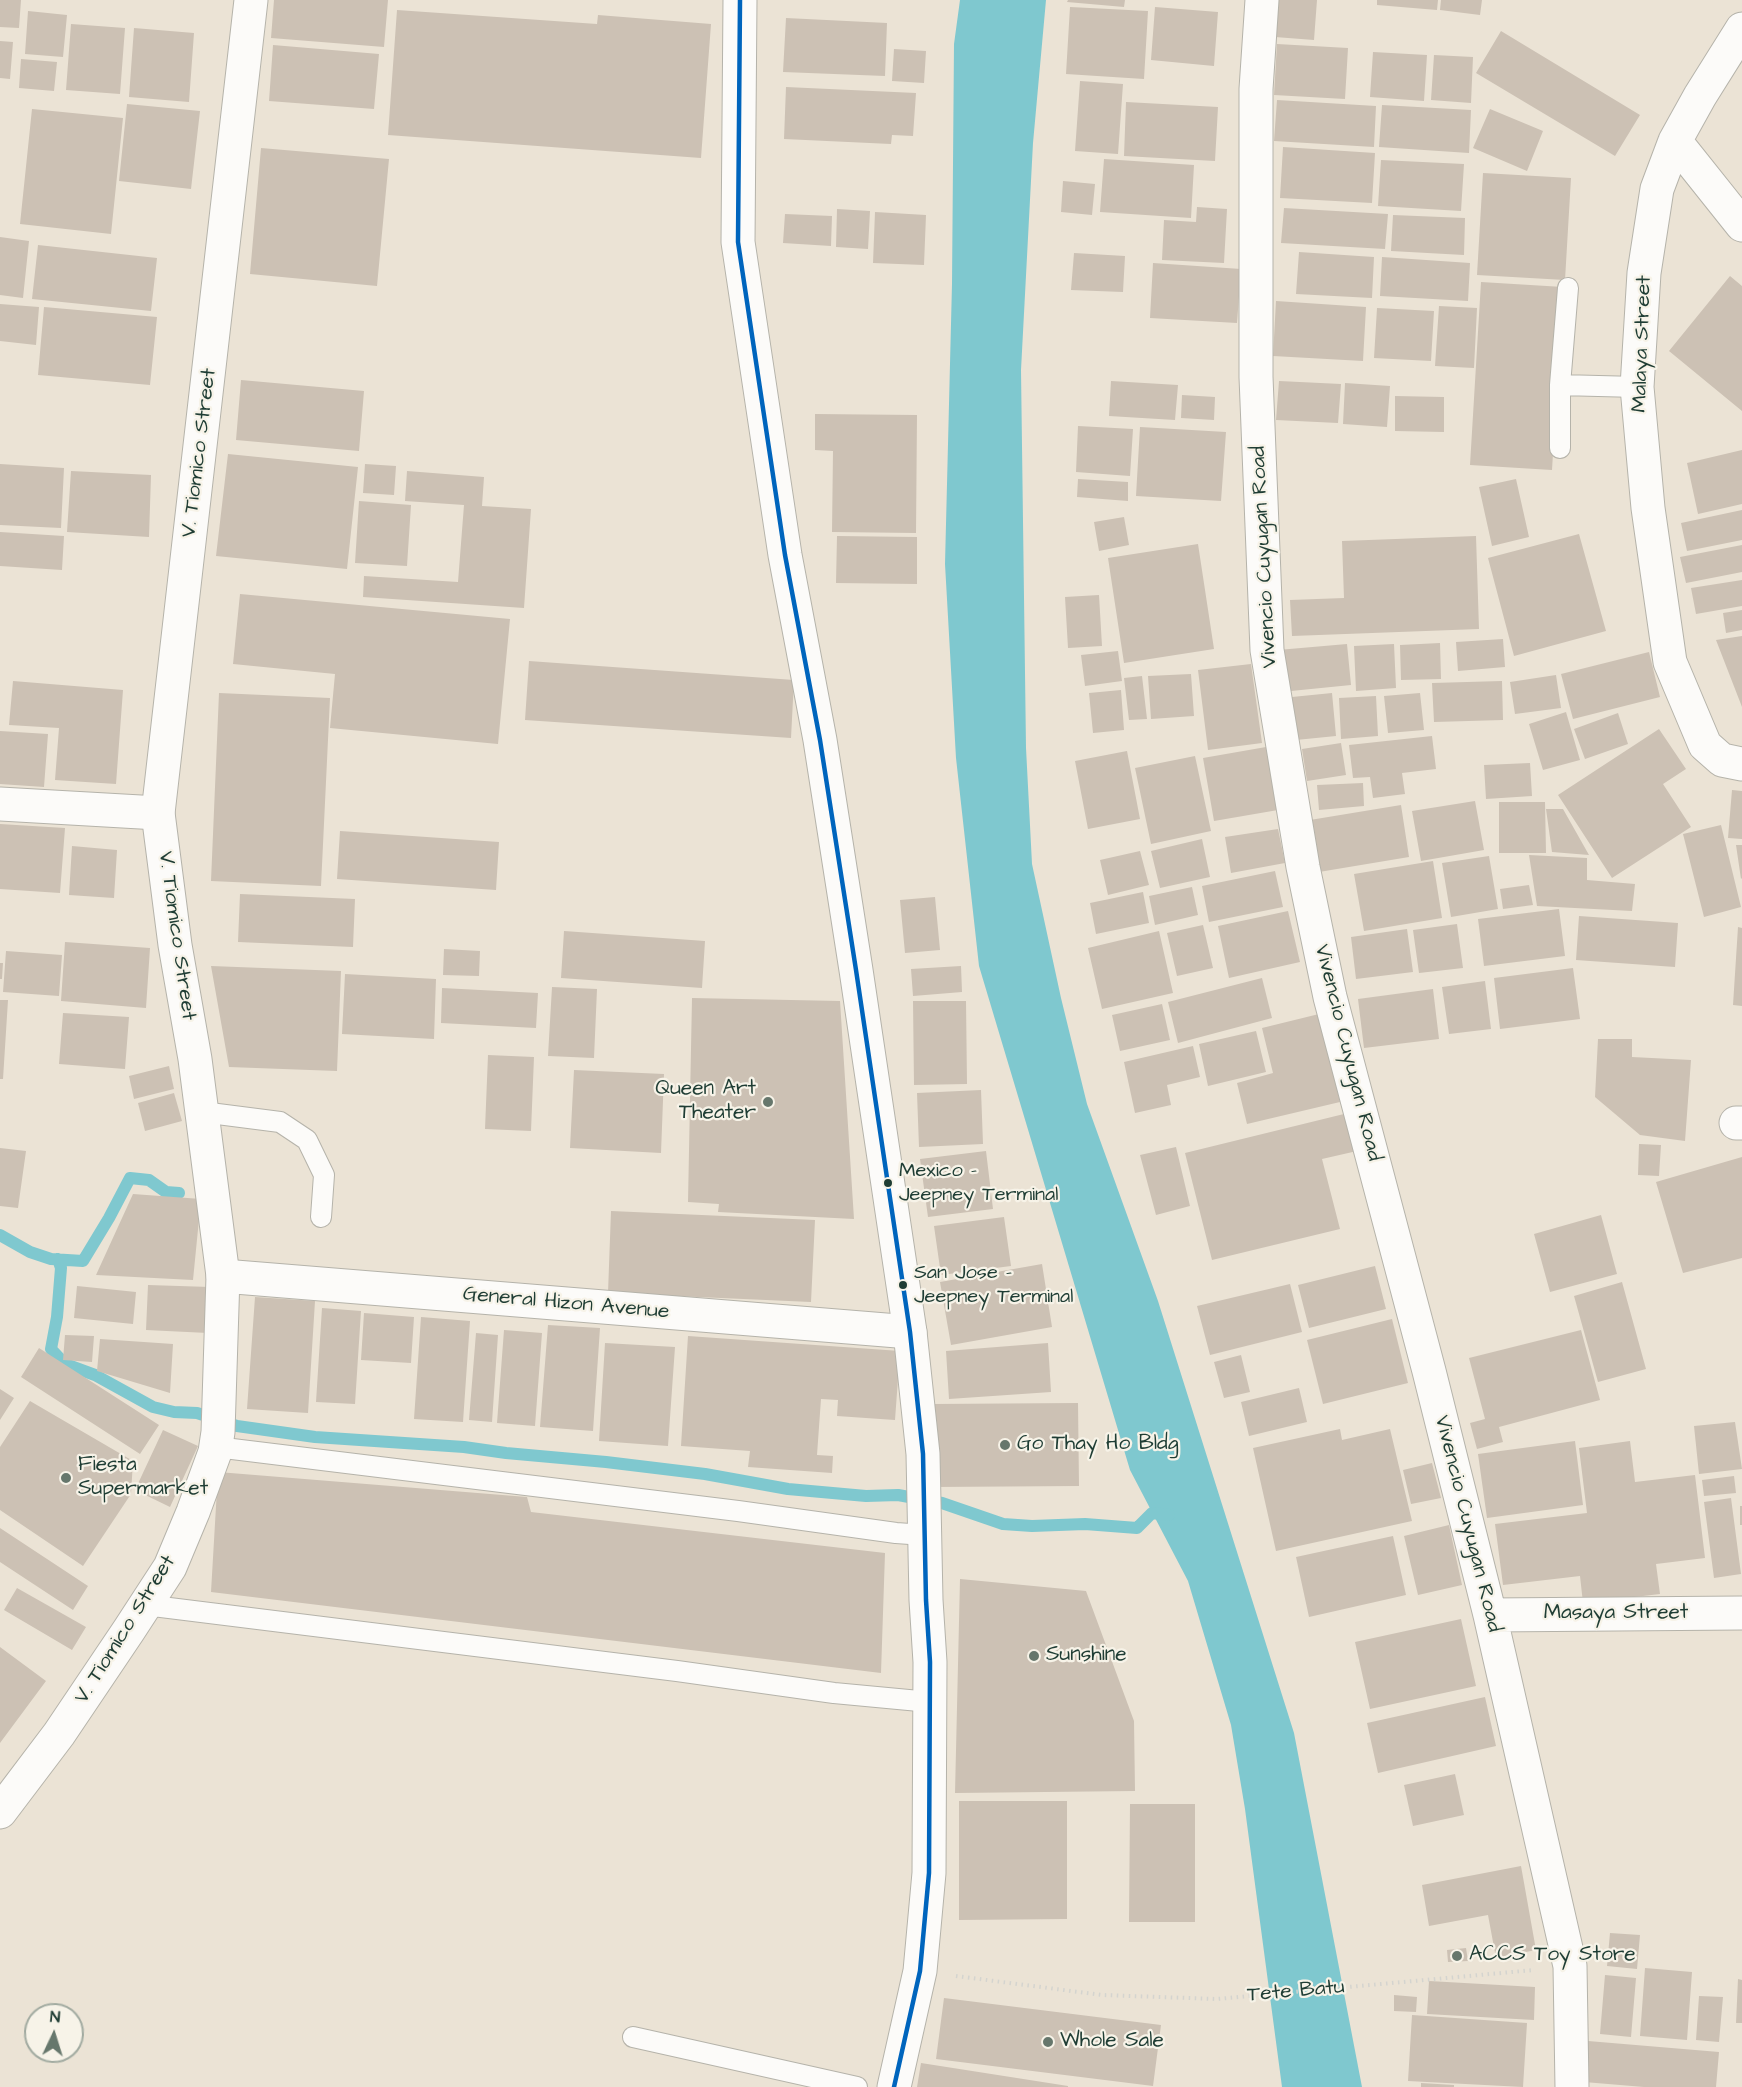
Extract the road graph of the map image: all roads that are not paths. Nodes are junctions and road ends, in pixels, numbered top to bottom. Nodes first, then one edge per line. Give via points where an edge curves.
1 (251, 0) edge
2 (740, 0) edge
3 (1262, 0) edge
4 (1742, 29) edge
5 (1675, 141) junction
6 (1742, 225) edge
7 (1568, 288) dead end
8 (1560, 385) junction
9 (1637, 387) junction
10 (1560, 448) dead end
11 (1742, 764) edge
12 (0, 804) edge
13 (158, 813) junction
14 (202, 1112) junction
15 (321, 1217) dead end
16 (223, 1276) junction
17 (910, 1332) junction
18 (218, 1427) junction
19 (924, 1532) junction
20 (145, 1605) junction
21 (1742, 1613) edge
22 (1490, 1615) junction
23 (930, 1702) junction
24 (0, 1812) edge
25 (633, 2037) dead end
26 (857, 2087) edge
27 (894, 2087) edge
28 (1572, 2087) edge

1 - 13 street, V. Tiomico Street
2 - 17 street via 738,242 785,555 820,740
3 - 22 street, Vivencio Cuyugan Road via 1256,89 1256,377 1267,650 1303,867 1330,997
4 - 5 street, Malaya Street
5 - 6 street
5 - 9 street, Malaya Street via 1657,189 1644,273
7 - 8 lane
8 - 9 lane
8 - 10 lane
9 - 11 street, Malaya Street via 1648,508 1670,662 1705,746 1722,760
12 - 13 street
13 - 14 street, V. Tiomico Street
14 - 15 lane via 280,1122 307,1140 324,1175
14 - 16 street, V. Tiomico Street
16 - 17 street, General Hizon Avenue
16 - 18 street, V. Tiomico Street
17 - 19 street via 923,1454
18 - 19 lane via 702,1506 896,1533
18 - 20 street, V. Tiomico Street via 193,1512 170,1567
19 - 23 street
20 - 23 lane
20 - 24 street, V. Tiomico Street via 59,1734
21 - 22 street, Masaya Street
22 - 28 street, Vivencio Cuyugan Road via 1570,1966
23 - 27 street via 929,1873 920,1971
25 - 26 lane

